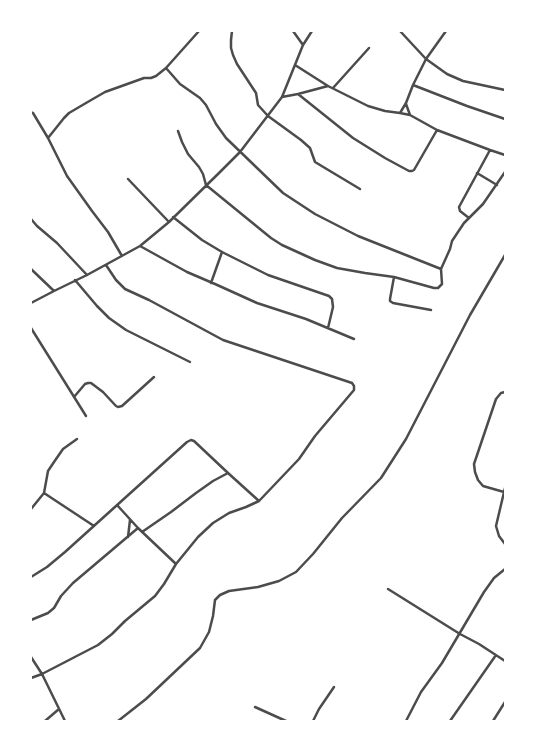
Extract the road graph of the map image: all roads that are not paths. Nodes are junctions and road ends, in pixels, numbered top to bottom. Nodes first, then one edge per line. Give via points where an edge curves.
1 (199, 31) edge
2 (232, 31) edge
3 (293, 31) edge
4 (312, 31) edge
5 (400, 31) edge
6 (446, 31) edge
7 (303, 45) junction
8 (369, 48) dead end
9 (426, 59) junction
10 (295, 65) junction
11 (166, 68) junction
12 (412, 85) junction
13 (328, 86) junction
14 (333, 88) junction
15 (505, 90) edge
16 (298, 94) junction
17 (282, 97) junction
18 (406, 103) junction
19 (31, 112) edge
20 (400, 113) junction
21 (410, 115) junction
22 (268, 116) junction
23 (505, 119) edge
24 (437, 130) junction
25 (178, 131) dead end
26 (48, 138) junction
27 (490, 150) junction
28 (240, 152) junction
29 (505, 155) edge
30 (505, 172) edge
31 (477, 173) junction
32 (128, 179) dead end
33 (206, 185) junction
34 (497, 185) junction
35 (360, 189) dead end
36 (173, 217) junction
37 (469, 218) junction
38 (31, 219) edge
39 (169, 222) junction
40 (140, 246) junction
41 (222, 252) junction
42 (505, 255) edge
43 (122, 256) junction
44 (106, 265) junction
45 (31, 269) edge
46 (442, 270) junction
47 (87, 275) junction
48 (394, 277) junction
49 (75, 280) junction
50 (210, 282) junction
51 (54, 290) junction
52 (31, 303) edge
53 (431, 310) dead end
54 (31, 328) edge
55 (328, 328) junction
56 (354, 339) dead end
57 (190, 362) dead end
58 (154, 377) dead end
59 (505, 392) edge
60 (74, 397) junction
61 (86, 416) dead end
62 (77, 439) dead end
63 (228, 473) junction
64 (505, 488) edge
65 (504, 492) junction
66 (44, 493) junction
67 (259, 501) junction
68 (117, 505) junction
69 (31, 510) edge
70 (130, 520) junction
71 (94, 526) junction
72 (138, 528) junction
73 (142, 532) junction
74 (128, 537) junction
75 (505, 544) edge
76 (176, 564) junction
77 (505, 569) edge
78 (31, 577) edge
79 (388, 589) dead end
80 (31, 620) edge
81 (460, 634) junction
82 (496, 654) junction
83 (31, 657) edge
84 (505, 660) edge
85 (42, 674) junction
86 (31, 678) edge
87 (334, 687) dead end
88 (505, 702) edge
89 (255, 707) dead end
90 (59, 710) junction
91 (45, 721) edge
92 (65, 721) edge
93 (118, 721) edge
94 (286, 721) edge
95 (313, 721) edge
96 (406, 721) edge
97 (450, 721) edge
98 (493, 721) edge

1 - 11 street
2 - 22 street via 233,55 256,93 258,105
3 - 7 street
4 - 7 street
5 - 9 street
6 - 9 street
7 - 10 street
8 - 14 street
9 - 12 street
9 - 15 street via 447,74 464,81
10 - 13 street
10 - 17 street
11 - 26 street via 152,78 144,78 105,92 69,113
11 - 28 street via 180,84 200,98 226,138
12 - 18 street
12 - 23 street
13 - 14 street
13 - 16 street
14 - 20 street via 368,106
16 - 17 street
16 - 24 street via 353,138 409,171 414,170
17 - 22 street
18 - 20 street
18 - 21 street
19 - 26 street
20 - 21 street
21 - 24 street
22 - 28 street
22 - 35 street via 310,148 315,162
24 - 27 street
25 - 33 street via 188,154 203,174
26 - 43 street via 68,176
27 - 29 street
27 - 31 street
28 - 33 street
28 - 46 street via 283,193 316,214 358,236
30 - 34 street
31 - 34 street
31 - 37 street via 459,207
32 - 39 street
33 - 36 street
33 - 48 street via 282,246 337,268
34 - 37 street
36 - 39 street
36 - 41 street
37 - 46 street via 452,242
38 - 47 street
39 - 40 street
40 - 43 street
40 - 50 street
41 - 50 street
41 - 55 street via 268,275 329,296 333,307
42 - 93 street via 406,439 381,478 342,518 296,572 279,581 220,595 215,600 209,632 200,648 146,699
43 - 44 street
44 - 47 street
44 - 67 street via 125,289 223,340 325,373 354,386 354,390 298,459
45 - 51 street
46 - 48 street via 442,284 438,288
47 - 49 street
48 - 53 street via 390,302
49 - 51 street
49 - 57 street via 109,318 126,330
50 - 55 street via 257,303
51 - 52 street
54 - 60 street
55 - 56 street
58 - 60 street via 118,407 91,382 85,384
59 - 65 street via 496,399 474,464 478,480 483,486
60 - 61 street
62 - 66 street via 63,449 48,471
63 - 67 street
63 - 68 street via 191,440
63 - 73 street via 196,492
64 - 65 street
65 - 75 street via 496,526
66 - 69 street
66 - 71 street
67 - 76 street via 212,523
68 - 70 street
68 - 71 street
70 - 72 street
70 - 74 street
71 - 78 street via 47,567
72 - 73 street
72 - 74 street
73 - 76 street
74 - 80 street via 73,583 54,608
76 - 85 street via 155,596 112,634 98,645
77 - 81 street via 494,578 484,592
79 - 81 street
81 - 82 street
81 - 96 street via 420,692
82 - 84 street
82 - 97 street
83 - 85 street
85 - 86 street
85 - 90 street
87 - 95 street
88 - 98 street
89 - 94 street
90 - 91 street
90 - 92 street

